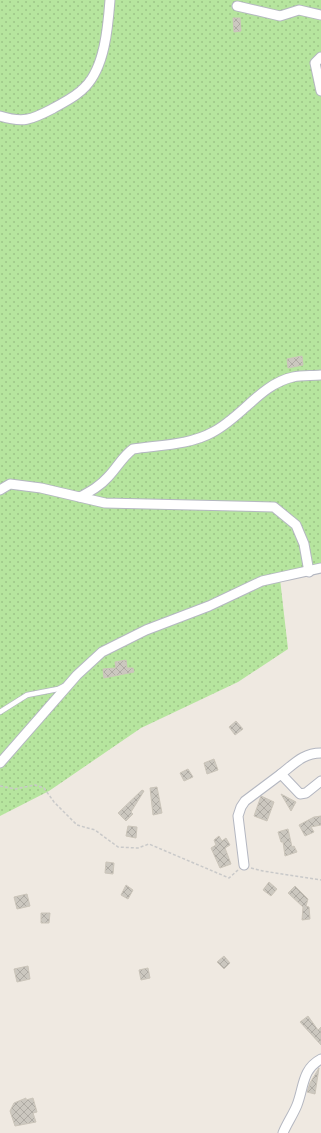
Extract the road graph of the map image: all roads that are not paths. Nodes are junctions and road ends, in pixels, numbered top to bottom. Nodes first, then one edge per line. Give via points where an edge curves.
1 (110, 0) edge
2 (237, 6) dead end
3 (321, 16) edge
4 (321, 57) edge
5 (321, 91) edge
6 (0, 116) edge
7 (321, 375) edge
8 (0, 490) edge
9 (80, 497) junction
10 (321, 568) edge
11 (309, 572) junction
12 (71, 683) junction
13 (0, 712) edge
14 (321, 753) edge
15 (0, 763) edge
16 (281, 774) junction
17 (321, 781) edge
18 (244, 865) road end
19 (321, 1058) edge
20 (283, 1133) edge

1 - 6 street via 108,31 97,68 86,87 74,97 30,120 14,120
2 - 3 street via 280,16 299,10
4 - 5 street via 315,63
7 - 9 street via 294,377 275,384 230,422 196,440 133,449 124,455 99,487
8 - 9 street via 10,484
9 - 11 street via 104,503 274,507 296,525 304,544
10 - 11 street
11 - 12 street via 262,581 209,606 146,630 102,652
12 - 13 lane via 58,689 27,695
12 - 15 street
14 - 16 street via 303,756
16 - 17 street via 300,794 306,793
16 - 18 street via 245,801 241,808 238,816
19 - 20 street via 308,1069 297,1106

